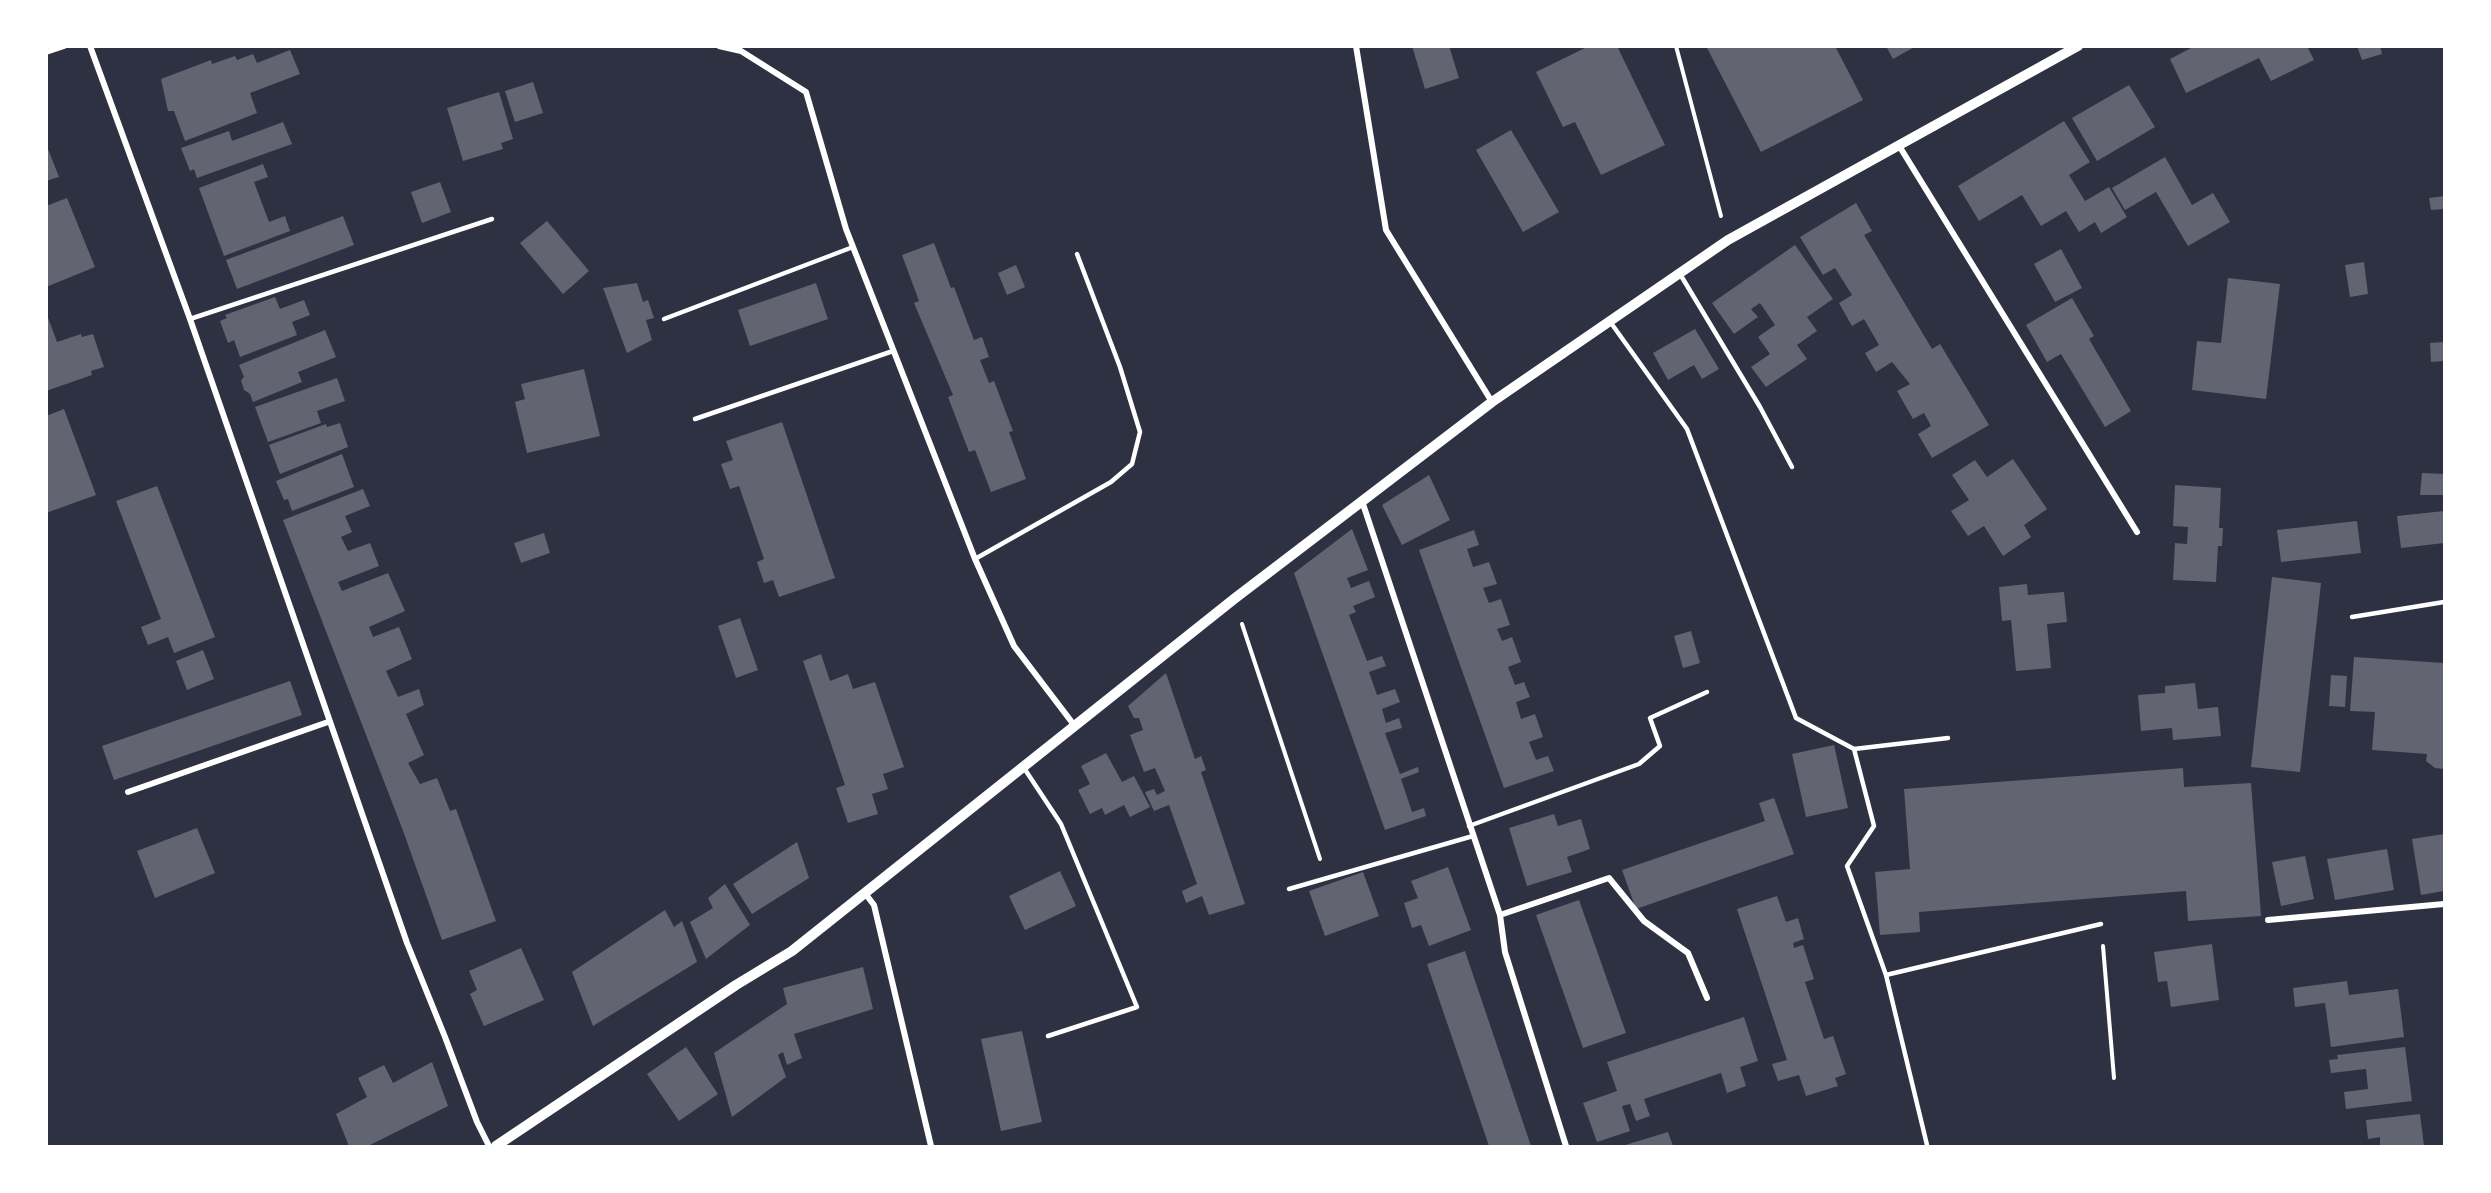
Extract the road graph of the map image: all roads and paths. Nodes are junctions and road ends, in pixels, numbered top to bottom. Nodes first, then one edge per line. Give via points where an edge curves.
1 (64, 46) edge
2 (90, 46) edge
3 (719, 46) edge
4 (1356, 46) edge
5 (1676, 46) edge
6 (2078, 46) edge
7 (46, 52) edge
8 (1898, 144) junction
9 (492, 219) dead end
10 (1728, 240) junction
11 (853, 247) junction
12 (1077, 254) dead end
13 (1680, 274) junction
14 (190, 319) junction
15 (663, 319) dead end
16 (1611, 323) junction
17 (892, 351) junction
18 (1492, 402) junction
19 (695, 419) dead end
20 (1792, 466) dead end
21 (1362, 501) junction
22 (2137, 532) dead end
23 (975, 559) junction
24 (1234, 598) junction
25 (2445, 602) edge
26 (2352, 617) dead end
27 (1707, 692) dead end
28 (328, 722) junction
29 (1074, 725) junction
30 (1948, 738) dead end
31 (1854, 749) junction
32 (1023, 765) junction
33 (128, 792) dead end
34 (1469, 826) junction
35 (1473, 837) junction
36 (1327, 879) junction
37 (1289, 890) dead end
38 (864, 891) junction
39 (2445, 904) edge
40 (1500, 915) junction
41 (2268, 920) dead end
42 (2101, 924) joint
43 (1886, 975) junction
44 (1707, 998) dead end
45 (1048, 1036) dead end
46 (2114, 1078) dead end
47 (1927, 1145) edge
48 (489, 1146) edge
49 (496, 1146) edge
50 (931, 1146) edge
51 (1566, 1146) edge

1 - 7 street
2 - 14 street
3 - 11 street via 741,51 806,92
4 - 18 street via 1386,230
5 - 10 path
6 - 8 street
8 - 10 street
8 - 22 street
9 - 14 lane
10 - 13 street
11 - 15 lane
11 - 17 street
12 - 23 lane via 1140,432 1132,464 1094,492
13 - 16 street
13 - 20 lane
14 - 28 street
16 - 18 street
16 - 31 lane via 1688,429 1796,718
17 - 19 lane
17 - 23 street
18 - 21 street
21 - 24 street
21 - 34 street
23 - 29 street via 1014,646
24 - 29 street
24 - 36 path
25 - 26 lane
27 - 34 lane via 1650,718 1660,746 1639,764
28 - 33 street
28 - 48 street via 407,943
29 - 32 street
30 - 31 lane
31 - 43 lane via 1874,826 1847,866
32 - 38 street
32 - 45 lane via 1061,824 1137,1007
34 - 35 street
35 - 36 lane
35 - 40 street
36 - 37 lane
38 - 49 street via 792,951
38 - 50 street via 874,905
39 - 41 street
40 - 44 street via 1610,878 1644,921 1688,953
40 - 51 street via 1505,952
42 - 43 lane
42 - 46 path
43 - 47 lane

